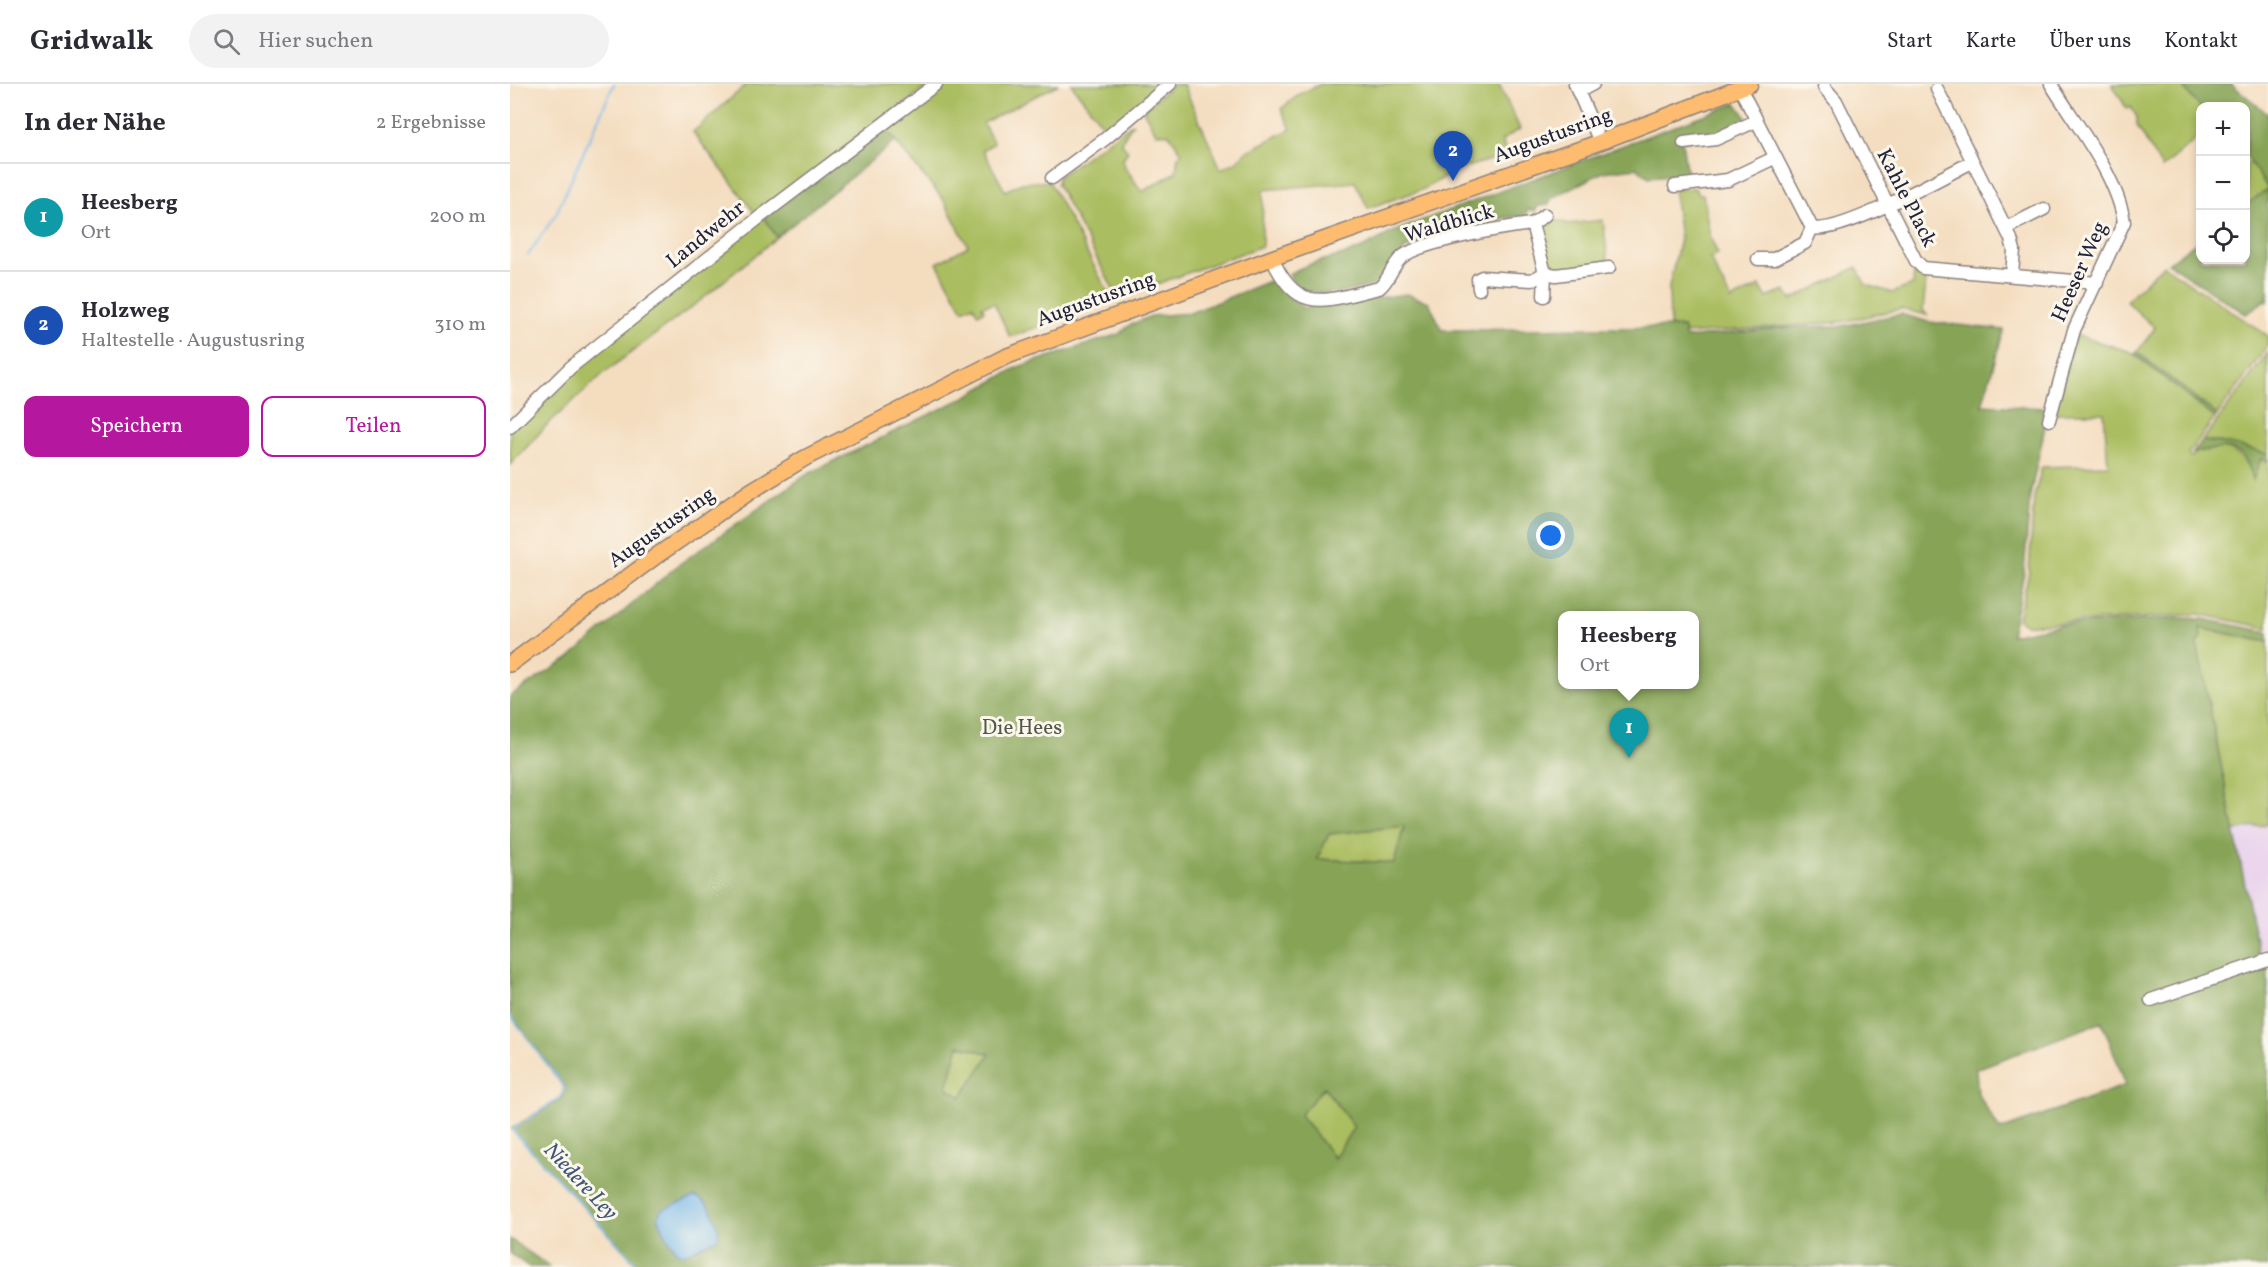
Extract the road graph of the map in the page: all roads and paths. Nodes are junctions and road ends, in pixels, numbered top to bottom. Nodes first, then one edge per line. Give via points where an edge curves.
1 (936, 84) edge
2 (1170, 84) edge
3 (1593, 84) edge
4 (2051, 84) edge
5 (1745, 86) edge
6 (1824, 87) dead end
7 (1577, 88) edge
8 (1937, 89) dead end
9 (1756, 120) junction
10 (1600, 142) junction
11 (1684, 143) dead end
12 (1774, 158) junction
13 (1972, 162) junction
14 (1052, 178) dead end
15 (1675, 186) dead end
16 (1888, 207) junction
17 (2044, 209) dead end
18 (1545, 215) dead end
19 (1532, 224) junction
20 (1812, 228) junction
21 (2007, 228) junction
22 (1272, 258) junction
23 (1758, 259) dead end
24 (1609, 268) dead end
25 (1545, 273) junction
26 (2012, 275) junction
27 (2097, 283) junction
28 (1479, 289) dead end
29 (1544, 296) dead end
30 (2049, 420) dead end
31 (510, 427) edge
32 (510, 664) edge
33 (2268, 960) edge
34 (2151, 1000) dead end

1 - 31 street, Landwehr via 571,367
2 - 14 street
3 - 7 street
4 - 27 street, Heeser Weg via 2122,204 2124,222
5 - 9 street
5 - 10 main road, Augustusring
6 - 16 street, Kahle Plack via 1836,101
7 - 10 street
8 - 13 street
9 - 11 street via 1716,140
9 - 12 street
10 - 22 main road, Augustusring
12 - 15 street via 1728,180
12 - 20 street
13 - 16 street
13 - 21 street
16 - 20 street
16 - 26 street, Kahle Plack via 1923,268
17 - 21 street
18 - 19 street, Waldblick
19 - 22 street, Waldblick via 1473,233 1416,250 1402,257 1379,288 1314,300 1298,296 1288,288
19 - 25 street
20 - 23 street via 1806,243 1774,259
21 - 26 street via 2014,250
22 - 32 main road, Augustusring via 1005,357 806,458 659,554
24 - 25 street
25 - 28 street via 1537,280 1482,277 1478,279
25 - 29 street
26 - 27 street, Kahle Plack
27 - 30 street, Heeser Weg via 2074,330
33 - 34 street

